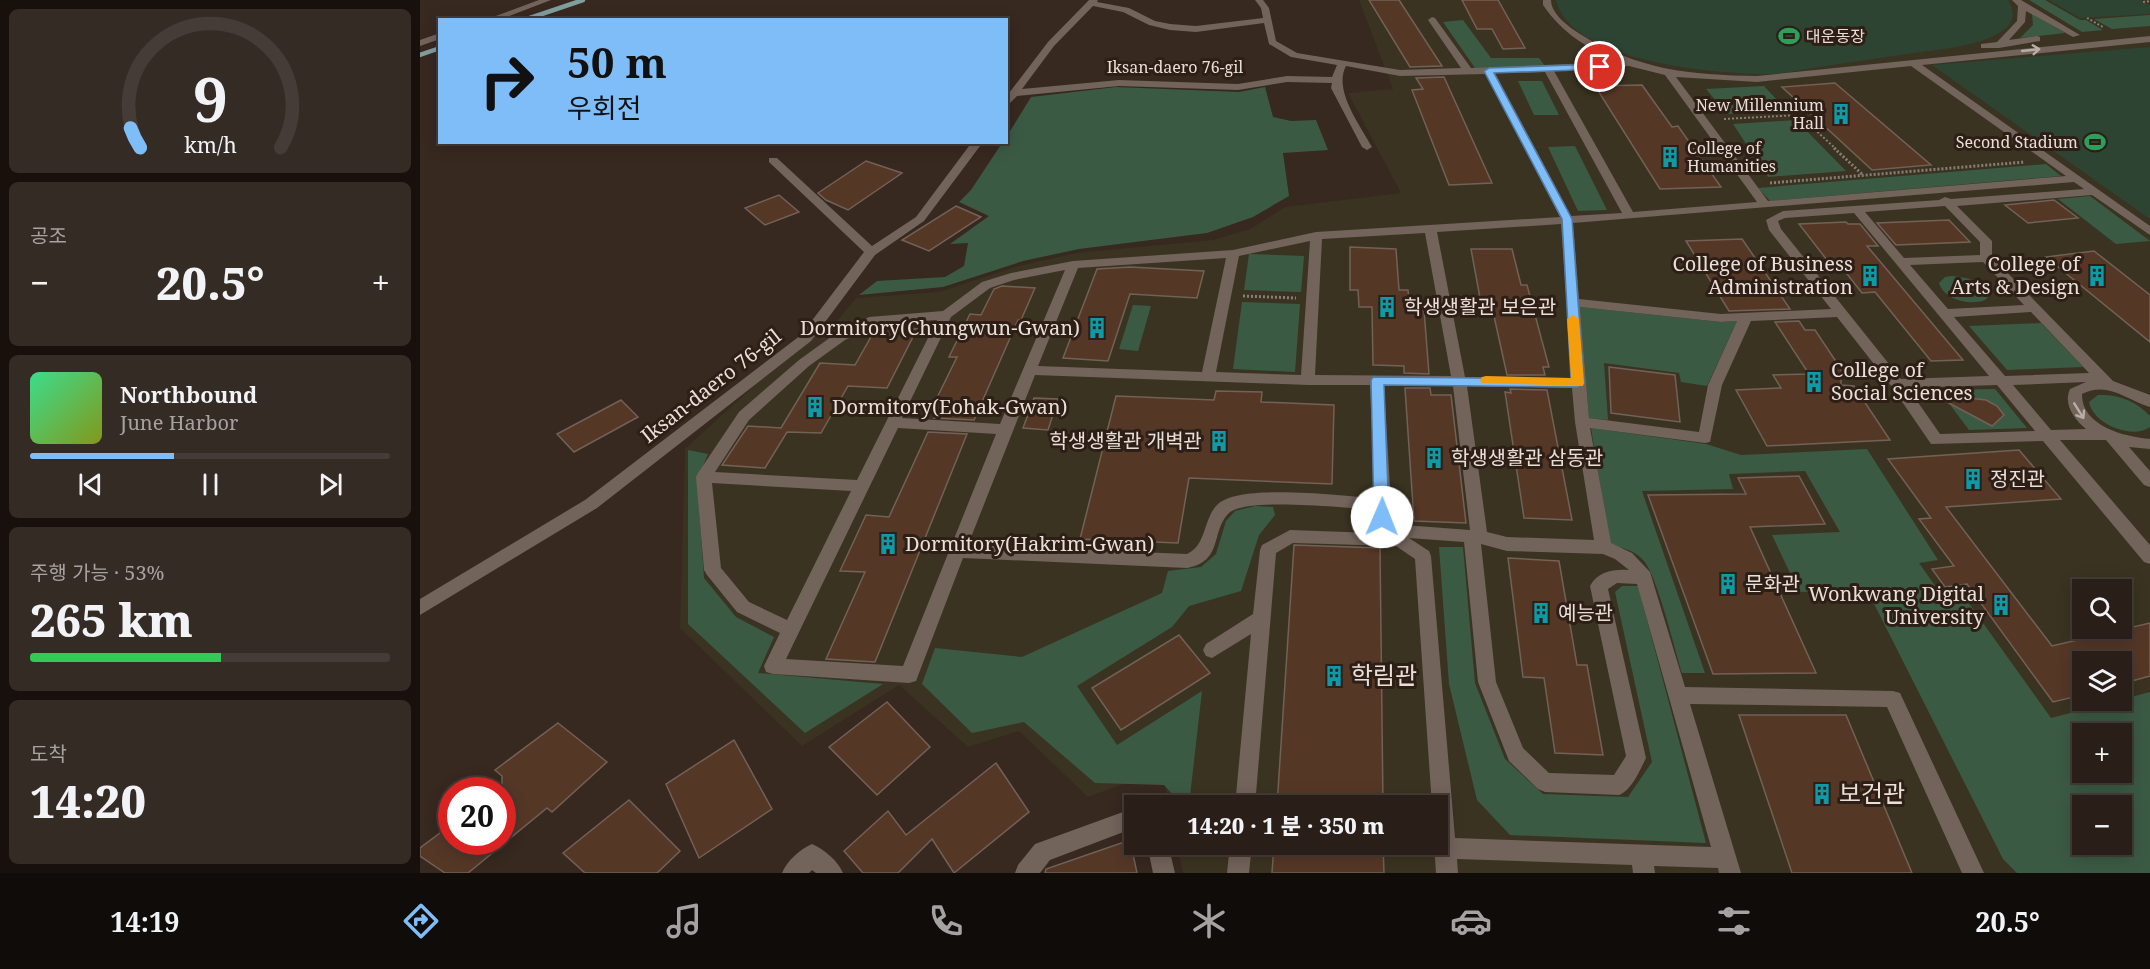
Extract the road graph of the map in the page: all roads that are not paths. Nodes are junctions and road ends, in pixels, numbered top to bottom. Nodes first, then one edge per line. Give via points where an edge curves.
1 (547, 0) edge
2 (1259, 0) edge
3 (1547, 0) edge
4 (1092, 1) edge
5 (2019, 2) edge
6 (495, 18) edge
7 (1268, 20) junction
8 (1432, 20) dead end
9 (2112, 32) road end
10 (2076, 35) junction
11 (438, 37) edge
12 (2055, 37) dead end
13 (2044, 38) dead end
14 (2150, 39) edge
15 (2002, 42) junction
16 (420, 43) edge
17 (1991, 54) junction
18 (1911, 62) junction
19 (1342, 63) junction
20 (1628, 63) junction
21 (1548, 69) junction
22 (1468, 71) junction
23 (1489, 71) junction
24 (1670, 75) junction
25 (1336, 80) junction
26 (1014, 93) junction
27 (1008, 101) edge
28 (976, 144) edge
29 (1367, 147) dead end
30 (773, 160) dead end
31 (2075, 179) junction
32 (1937, 191) junction
33 (2093, 192) junction
34 (1950, 203) junction
35 (1765, 205) junction
36 (1857, 210) junction
37 (1629, 216) junction
38 (1567, 219) junction
39 (1430, 228) junction
40 (2150, 231) edge
41 (1316, 236) junction
42 (871, 252) junction
43 (1233, 254) junction
44 (1986, 258) junction
45 (1901, 262) junction
46 (1073, 265) junction
47 (1572, 302) junction
48 (2035, 309) junction
49 (1842, 313) junction
50 (1944, 313) junction
51 (946, 315) junction
52 (1746, 317) junction
53 (1029, 370) junction
54 (1208, 377) junction
55 (1308, 380) junction
56 (1377, 380) junction
57 (1459, 380) junction
58 (2001, 381) junction
59 (2106, 382) junction
60 (1578, 383) junction
61 (1897, 384) junction
62 (2150, 402) edge
63 (1582, 422) junction
64 (893, 423) junction
65 (1005, 429) junction
66 (2109, 435) junction
67 (2046, 436) junction
68 (2150, 444) edge
69 (704, 477) junction
70 (2150, 481) edge
71 (860, 486) junction
72 (1383, 504) junction
73 (1475, 537) junction
74 (1603, 547) junction
75 (958, 551) junction
76 (2150, 557) edge
77 (1644, 577) junction
78 (420, 608) edge
79 (1262, 618) junction
80 (790, 630) junction
81 (1212, 650) dead end
82 (1678, 695) junction
83 (1246, 795) edge
84 (1442, 795) edge
85 (1124, 822) edge
86 (1448, 848) edge
87 (1160, 855) edge
88 (1240, 855) edge
89 (1446, 855) edge
90 (1643, 864) edge
91 (1727, 866) edge
92 (793, 873) edge
93 (832, 873) edge
94 (1026, 873) edge
95 (1164, 873) edge
96 (1238, 873) edge
97 (1447, 873) edge
98 (1973, 873) edge

1 - 6 street
2 - 7 street
3 - 20 street via 1564,28
4 - 7 street, Iksan-daero 76-gil via 1170,27 1196,29
4 - 26 street, Iksan-daero 76-gil via 1051,44
5 - 10 street
5 - 15 street via 2021,22
7 - 19 street via 1272,42 1294,55
8 - 22 street
9 - 10 street
10 - 12 street
11 - 16 street
13 - 15 street
17 -> 14 street
15 - 17 street
15 - 18 street
17 - 18 street
18 - 24 street via 1757,79
18 - 31 street
19 - 22 street via 1400,73
19 - 25 street
20 - 21 street
20 - 24 street
21 - 23 street
21 - 37 street
22 - 23 street
23 - 38 street
24 - 35 street
25 - 26 street, Iksan-daero 76-gil via 1287,79 1238,87 1119,83
25 - 29 street via 1336,88
26 - 27 street, Iksan-daero 76-gil
28 - 42 street, Iksan-daero 76-gil via 920,219
30 - 42 street
31 - 32 street
31 - 33 street
32 - 34 street
32 - 35 street
33 - 34 street
33 - 40 street
34 - 36 street
34 - 44 street via 1986,241
35 - 37 street
36 - 45 street
36 - 49 street via 1783,215 1772,220 1775,230
37 - 38 street
38 - 39 street
38 - 47 street
39 - 41 street
39 - 57 street
41 - 43 street
41 - 55 street
42 - 78 street, Iksan-daero 76-gil via 806,338 591,504
43 - 46 street
43 - 54 street
44 - 45 street
44 - 48 street
45 - 50 street
46 - 51 street via 986,285
46 - 53 street
47 - 52 street via 1721,318
47 - 60 street
48 - 50 street
48 - 59 street
49 - 52 street
49 - 61 street
50 - 58 street
51 - 64 street
51 - 69 street via 874,320 840,337 744,416
52 - 63 street via 1715,385 1705,438
53 - 54 street
53 - 65 street
54 - 55 street
55 - 56 street
56 - 57 street
56 - 72 street
57 - 60 street
57 - 73 street
58 - 59 street
58 - 61 street
58 - 67 street
59 - 62 street
59 -> 66 street via 2083,387 2075,392 2073,400 2084,419
60 - 63 street
61 - 67 street via 1936,440
63 - 74 street
64 - 65 street
64 - 71 street
65 - 75 street
66 - 67 street
66 - 68 street
66 - 70 street
67 - 76 street
69 - 71 street
69 - 80 street via 713,570 743,607
71 - 80 street
72 - 73 street via 1381,530
72 - 75 street via 1253,500 1228,505 1215,520 1208,548 1193,560
73 - 74 street via 1507,544
73 - 77 street via 1487,682 1516,754 1545,782 1619,785 1636,758 1599,586 1614,576
74 - 77 street via 1623,554
75 - 80 street via 909,675 773,666
77 - 82 street
79 - 81 street
79 - 83 street
79 - 84 street via 1268,550 1290,536 1399,540 1424,556
82 - 91 street
82 - 98 street via 1893,699
85 - 94 street via 1043,852
86 - 90 street
87 - 95 street
88 - 96 street
89 - 97 street
90 - 91 street
92 - 93 street via 812,855

